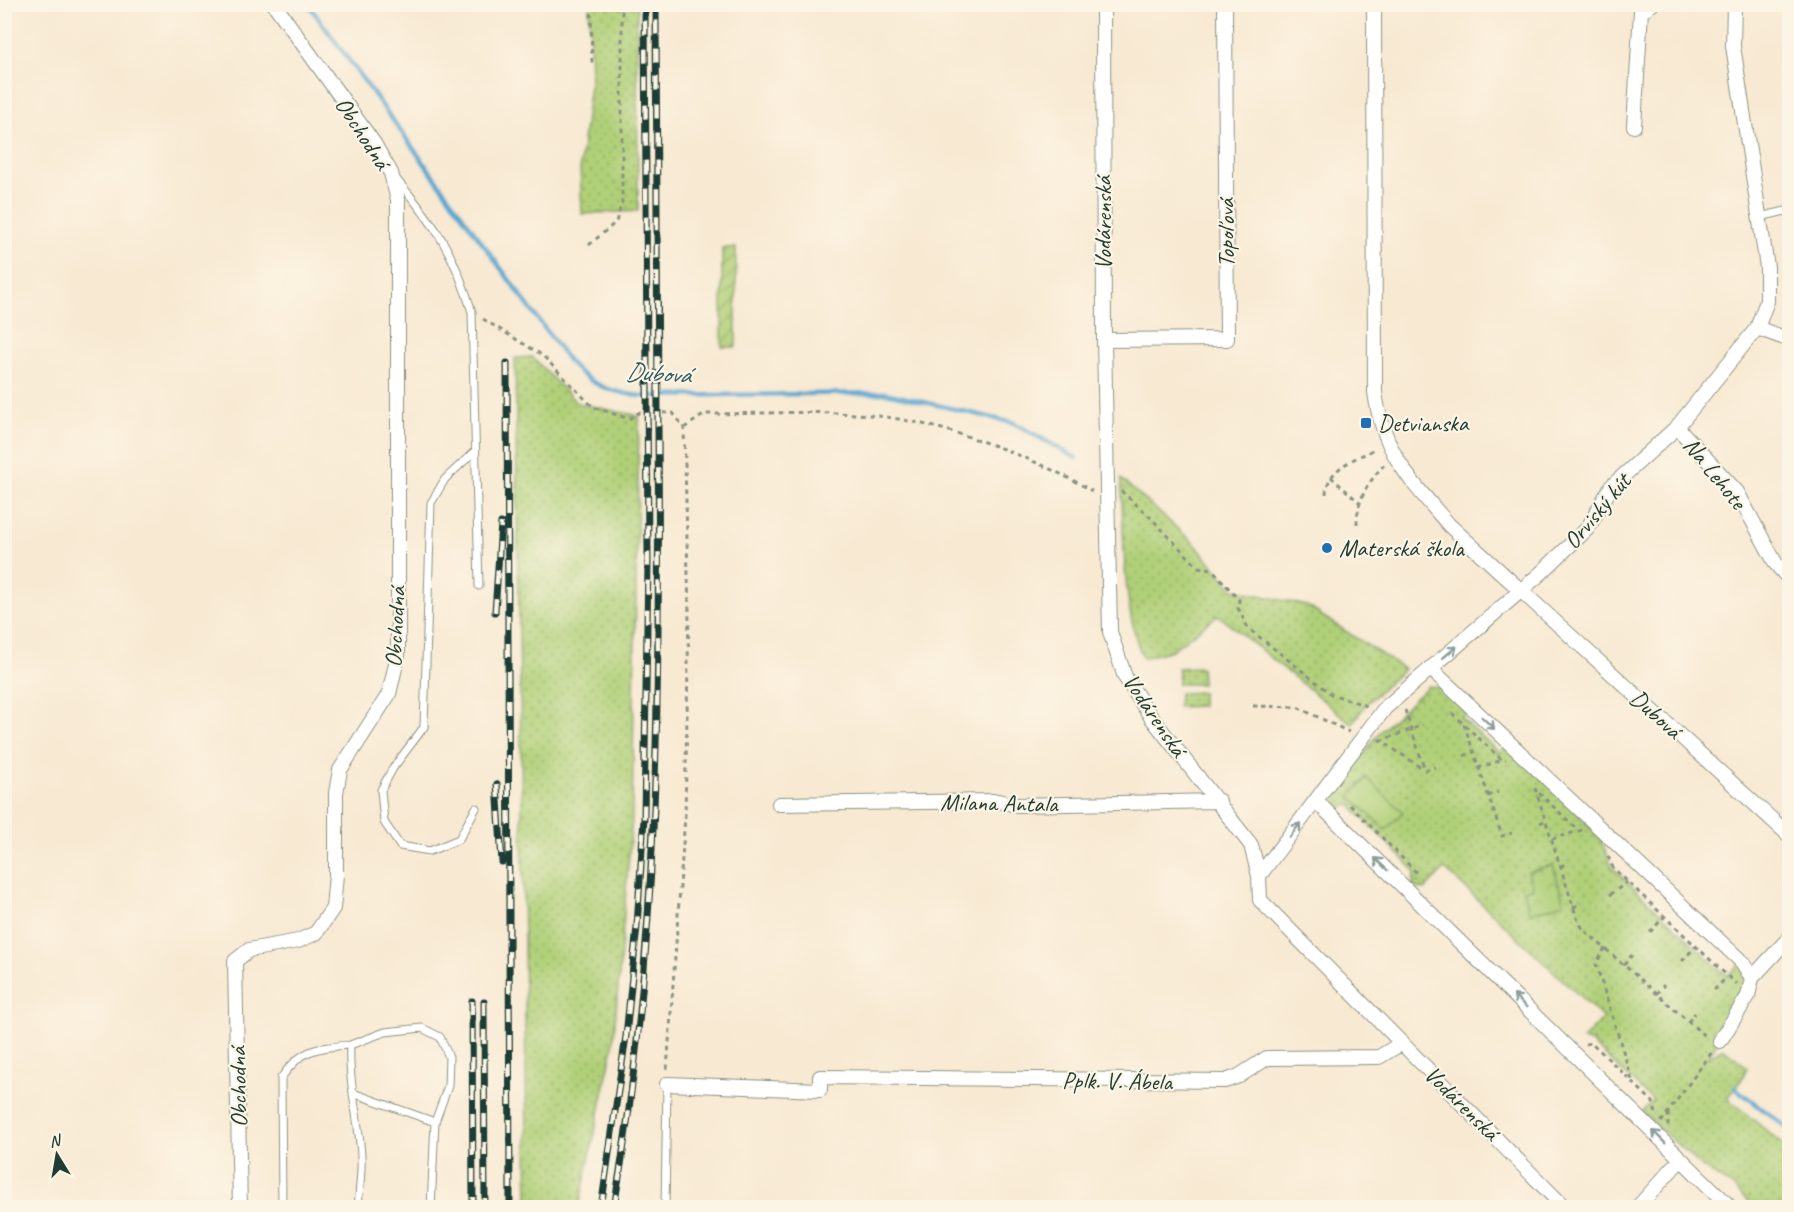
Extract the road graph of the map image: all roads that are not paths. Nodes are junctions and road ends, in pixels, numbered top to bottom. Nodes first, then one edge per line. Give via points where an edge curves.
1 (274, 4) edge
2 (1103, 4) edge
3 (1225, 4) edge
4 (1374, 4) edge
5 (1652, 4) edge
6 (1734, 4) edge
7 (1634, 126) dead end
8 (391, 172) junction
9 (1790, 210) edge
10 (1760, 217) junction
11 (1757, 328) junction
12 (1104, 340) junction
13 (1790, 340) edge
14 (1677, 427) junction
15 (475, 451) junction
16 (1790, 580) edge
17 (479, 586) dead end
18 (1522, 592) junction
19 (1430, 668) junction
20 (1219, 801) junction
21 (1316, 801) junction
22 (779, 804) dead end
23 (476, 808) dead end
24 (1790, 836) edge
25 (1259, 876) junction
26 (1790, 937) edge
27 (1752, 978) junction
28 (1402, 1042) junction
29 (1718, 1044) road end
30 (350, 1045) junction
31 (667, 1084) joint
32 (353, 1093) junction
33 (435, 1122) junction
34 (1681, 1159) junction
35 (240, 1208) edge
36 (282, 1208) edge
37 (358, 1208) edge
38 (431, 1208) edge
39 (665, 1208) edge
40 (1565, 1208) edge
41 (1636, 1208) edge
42 (1731, 1208) edge

1 - 8 street, Obchodná
2 - 12 street, Vodárenská
3 - 12 street, Topoľová via 1227,339
4 - 18 street via 1375,392 1379,421 1386,442 1415,486 1449,525
5 - 7 street via 1641,11
6 - 10 street, Orviský kút via 1733,45
8 - 15 lane via 430,218 459,269 472,312
8 - 35 street, Obchodná via 398,200 398,655 389,694 340,770 333,908 316,933 298,941 249,950 235,961
9 - 10 lane
10 - 11 street, Orviský kút via 1767,301
11 - 13 street
11 - 14 street, Orviský kút
12 - 20 street, Vodárenská via 1110,632 1125,676 1151,717
14 - 16 street, Na Lehote via 1737,492 1776,564
14 - 18 street, Orviský kút via 1611,487 1588,528
15 - 17 lane
15 - 23 lane via 445,479 431,503 424,727 381,790 384,822 400,846 430,851 459,839
19 -> 18 street, Orviský kút
18 - 24 street, Dubová
19 - 21 street, Orviský kút via 1385,708
19 -> 27 street via 1742,962
20 - 22 street, Milana Antala
20 - 25 street, Vodárenská via 1251,845
25 -> 21 street, Orviský kút
34 -> 21 street
25 - 28 street, Vodárenská via 1260,900
26 - 27 street
27 - 29 street via 1748,996
28 - 31 street, Pplk. V. Ábela via 1379,1057 1267,1058 1225,1082 820,1077 820,1089
28 - 40 street, Vodárenská
30 - 32 lane
30 - 33 lane via 385,1032 422,1028 440,1037 449,1057 448,1086
30 - 36 lane via 313,1048 292,1062 281,1078
31 - 39 lane
32 - 33 lane
32 - 37 lane via 362,1159
33 - 38 lane
34 - 41 street
34 - 42 street

